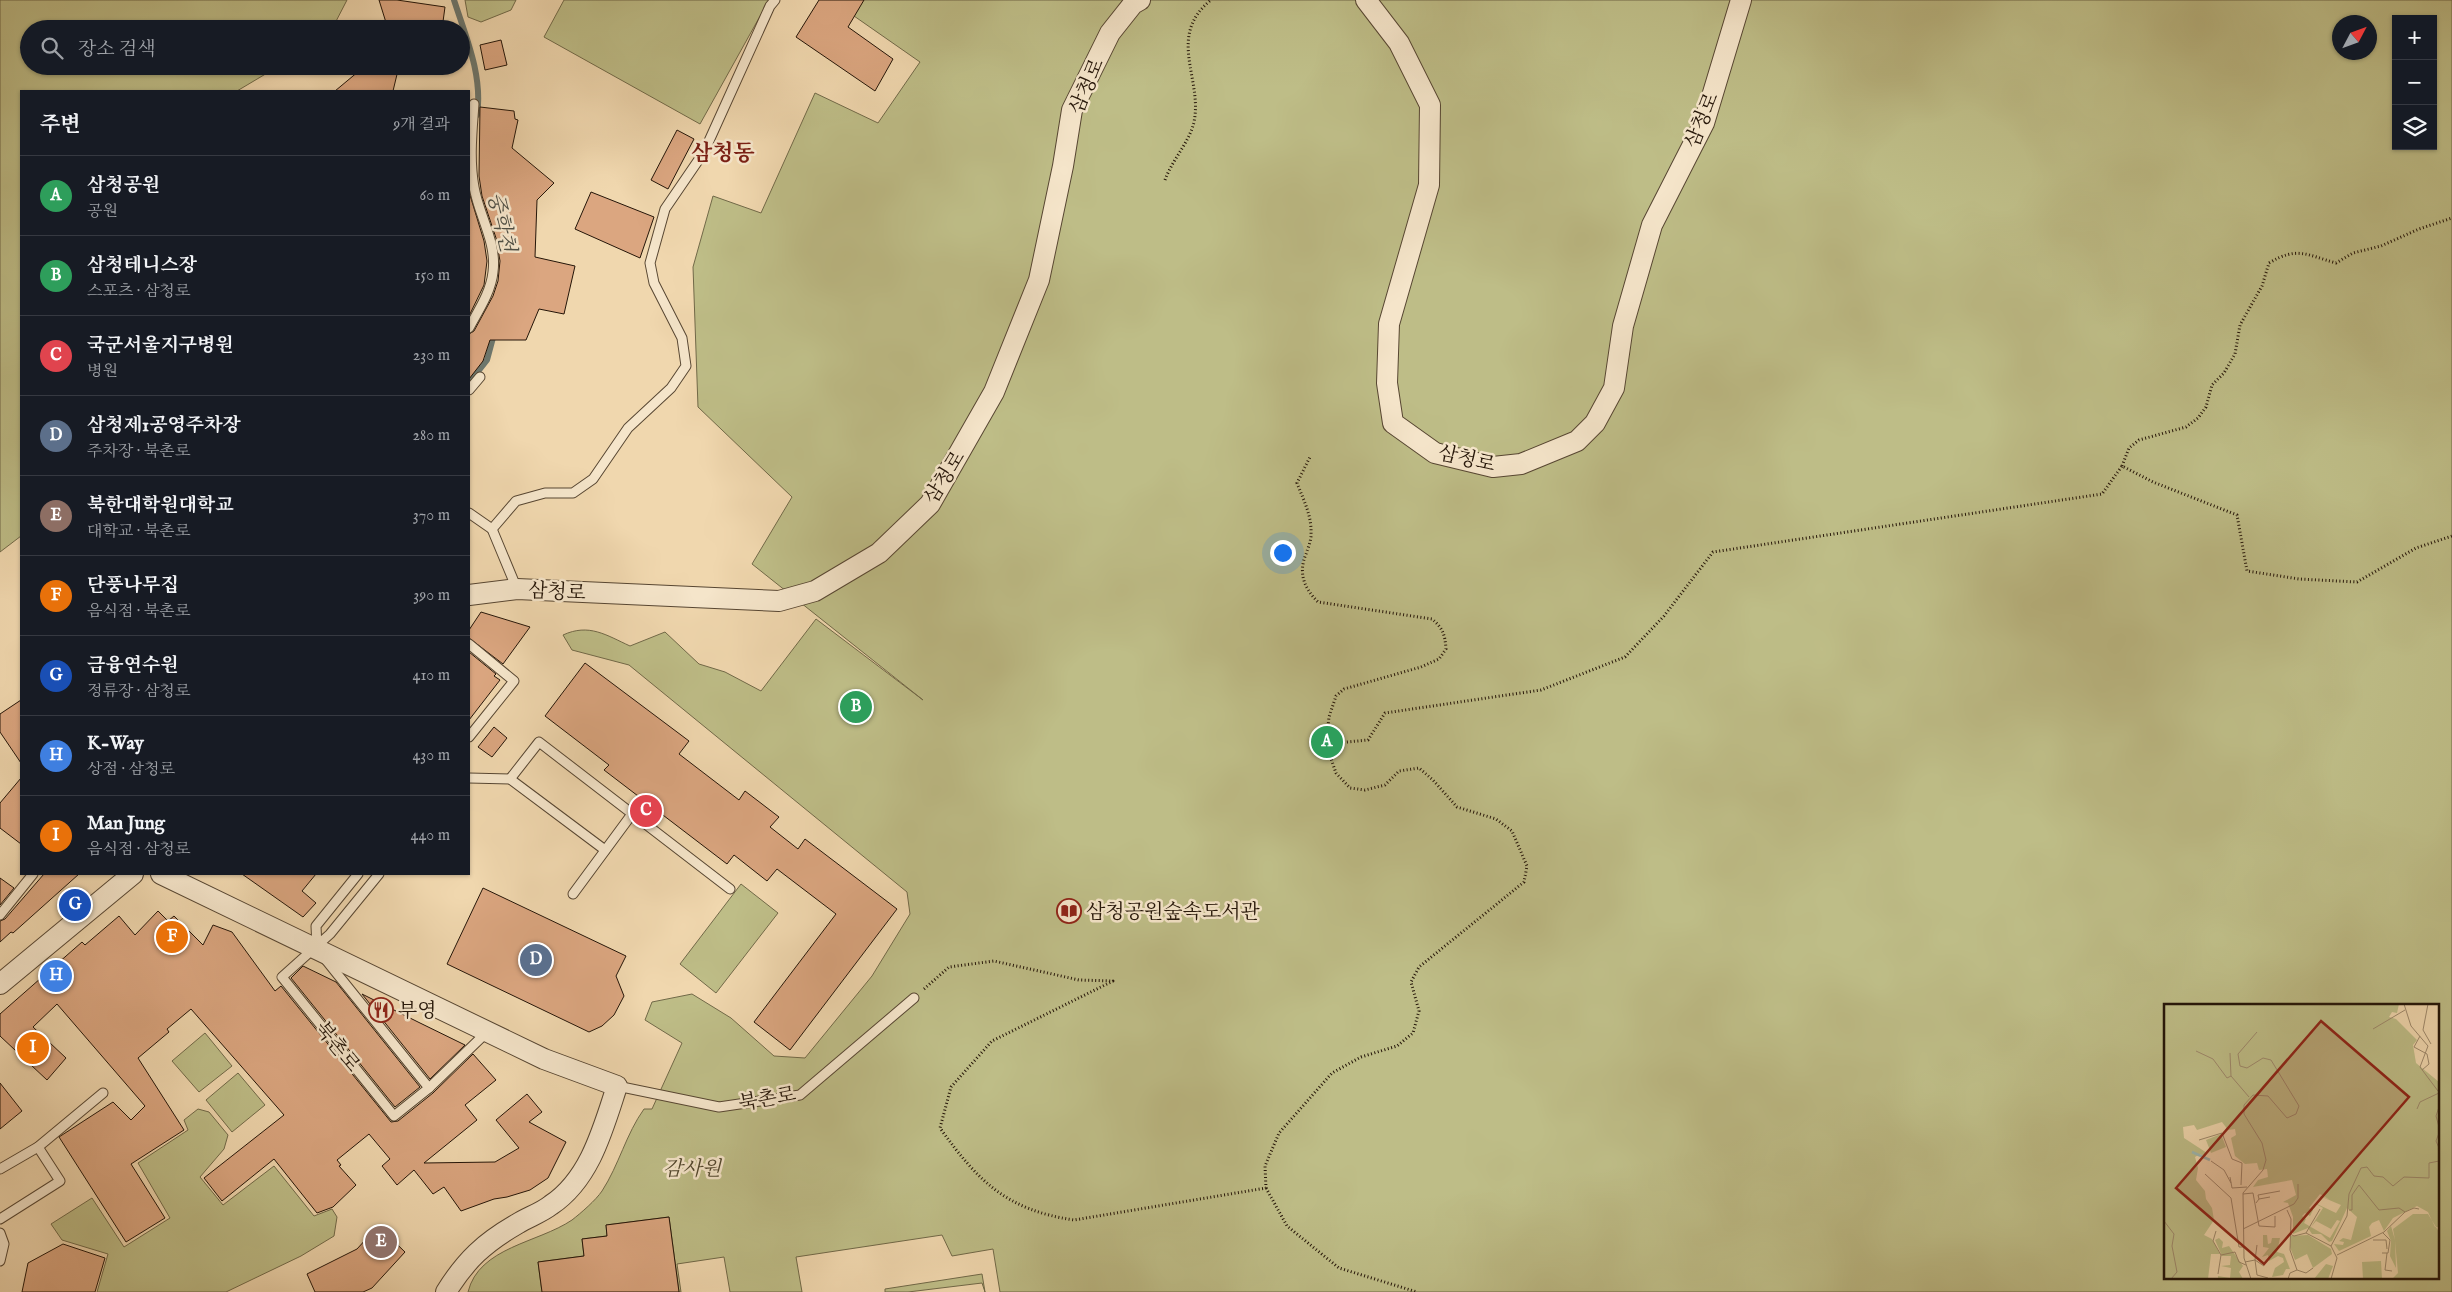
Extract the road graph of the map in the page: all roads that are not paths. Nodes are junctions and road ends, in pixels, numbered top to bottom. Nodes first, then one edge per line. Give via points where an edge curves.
1 (775, 0) edge
2 (1140, 0) edge
3 (1366, 0) edge
4 (1741, 0) edge
5 (474, 104) dead end
6 (470, 326) edge
7 (480, 377) dead end
8 (470, 389) edge
9 (470, 514) edge
10 (492, 529) junction
11 (517, 589) junction
12 (470, 595) edge
13 (470, 645) edge
14 (470, 736) edge
15 (470, 778) edge
16 (510, 779) junction
17 (632, 814) junction
18 (605, 850) junction
19 (32, 875) edge
20 (132, 875) edge
21 (163, 875) edge
22 (357, 875) edge
23 (377, 875) edge
24 (730, 889) dead end
25 (573, 894) dead end
26 (0, 915) edge
27 (317, 948) junction
28 (0, 984) edge
29 (914, 998) road end
30 (488, 1032) junction
31 (617, 1086) junction
32 (429, 1088) junction
33 (103, 1094) dead end
34 (38, 1147) junction
35 (0, 1169) edge
36 (0, 1219) edge
37 (0, 1233) edge
38 (0, 1261) edge
39 (446, 1292) edge

1 - 10 lane via 704,152 665,209 650,263 654,283 682,338 686,366 671,388 628,428 593,479 573,493 545,493 516,501
2 - 11 street, 삼청로 via 1110,33 1072,110 1039,280 994,392 930,504 879,553 815,591 779,602
3 - 4 street, 삼청로 via 1399,43 1430,105 1429,185 1389,324 1387,383 1393,422 1435,453 1493,467 1521,464 1577,441 1594,423 1614,388 1623,326 1652,225 1704,123
5 - 6 lane via 471,166 474,189 490,237 493,272
7 - 8 lane
9 - 10 lane
10 - 11 lane
11 - 12 street, 삼청로
13 - 14 lane via 514,681
15 - 16 lane
16 - 17 lane via 538,742
16 - 18 lane
17 - 18 lane
17 - 24 lane
18 - 25 lane
19 - 26 lane
20 - 28 street
21 - 27 street, 북촌로
22 - 27 lane via 316,926
23 - 27 lane
27 - 30 street, 북촌로
27 - 32 lane, 북촌로
27 - 32 lane, 북촌로 via 282,977 394,1116
29 - 31 lane, 북촌로 via 800,1095 719,1107
30 - 31 street, 북촌로 via 544,1059
30 - 32 lane, 북촌로
31 - 39 street via 591,1158 573,1184 551,1205 484,1245 462,1267
33 - 34 lane
34 - 35 lane
34 - 36 lane via 60,1181
37 - 38 lane via 4,1244

